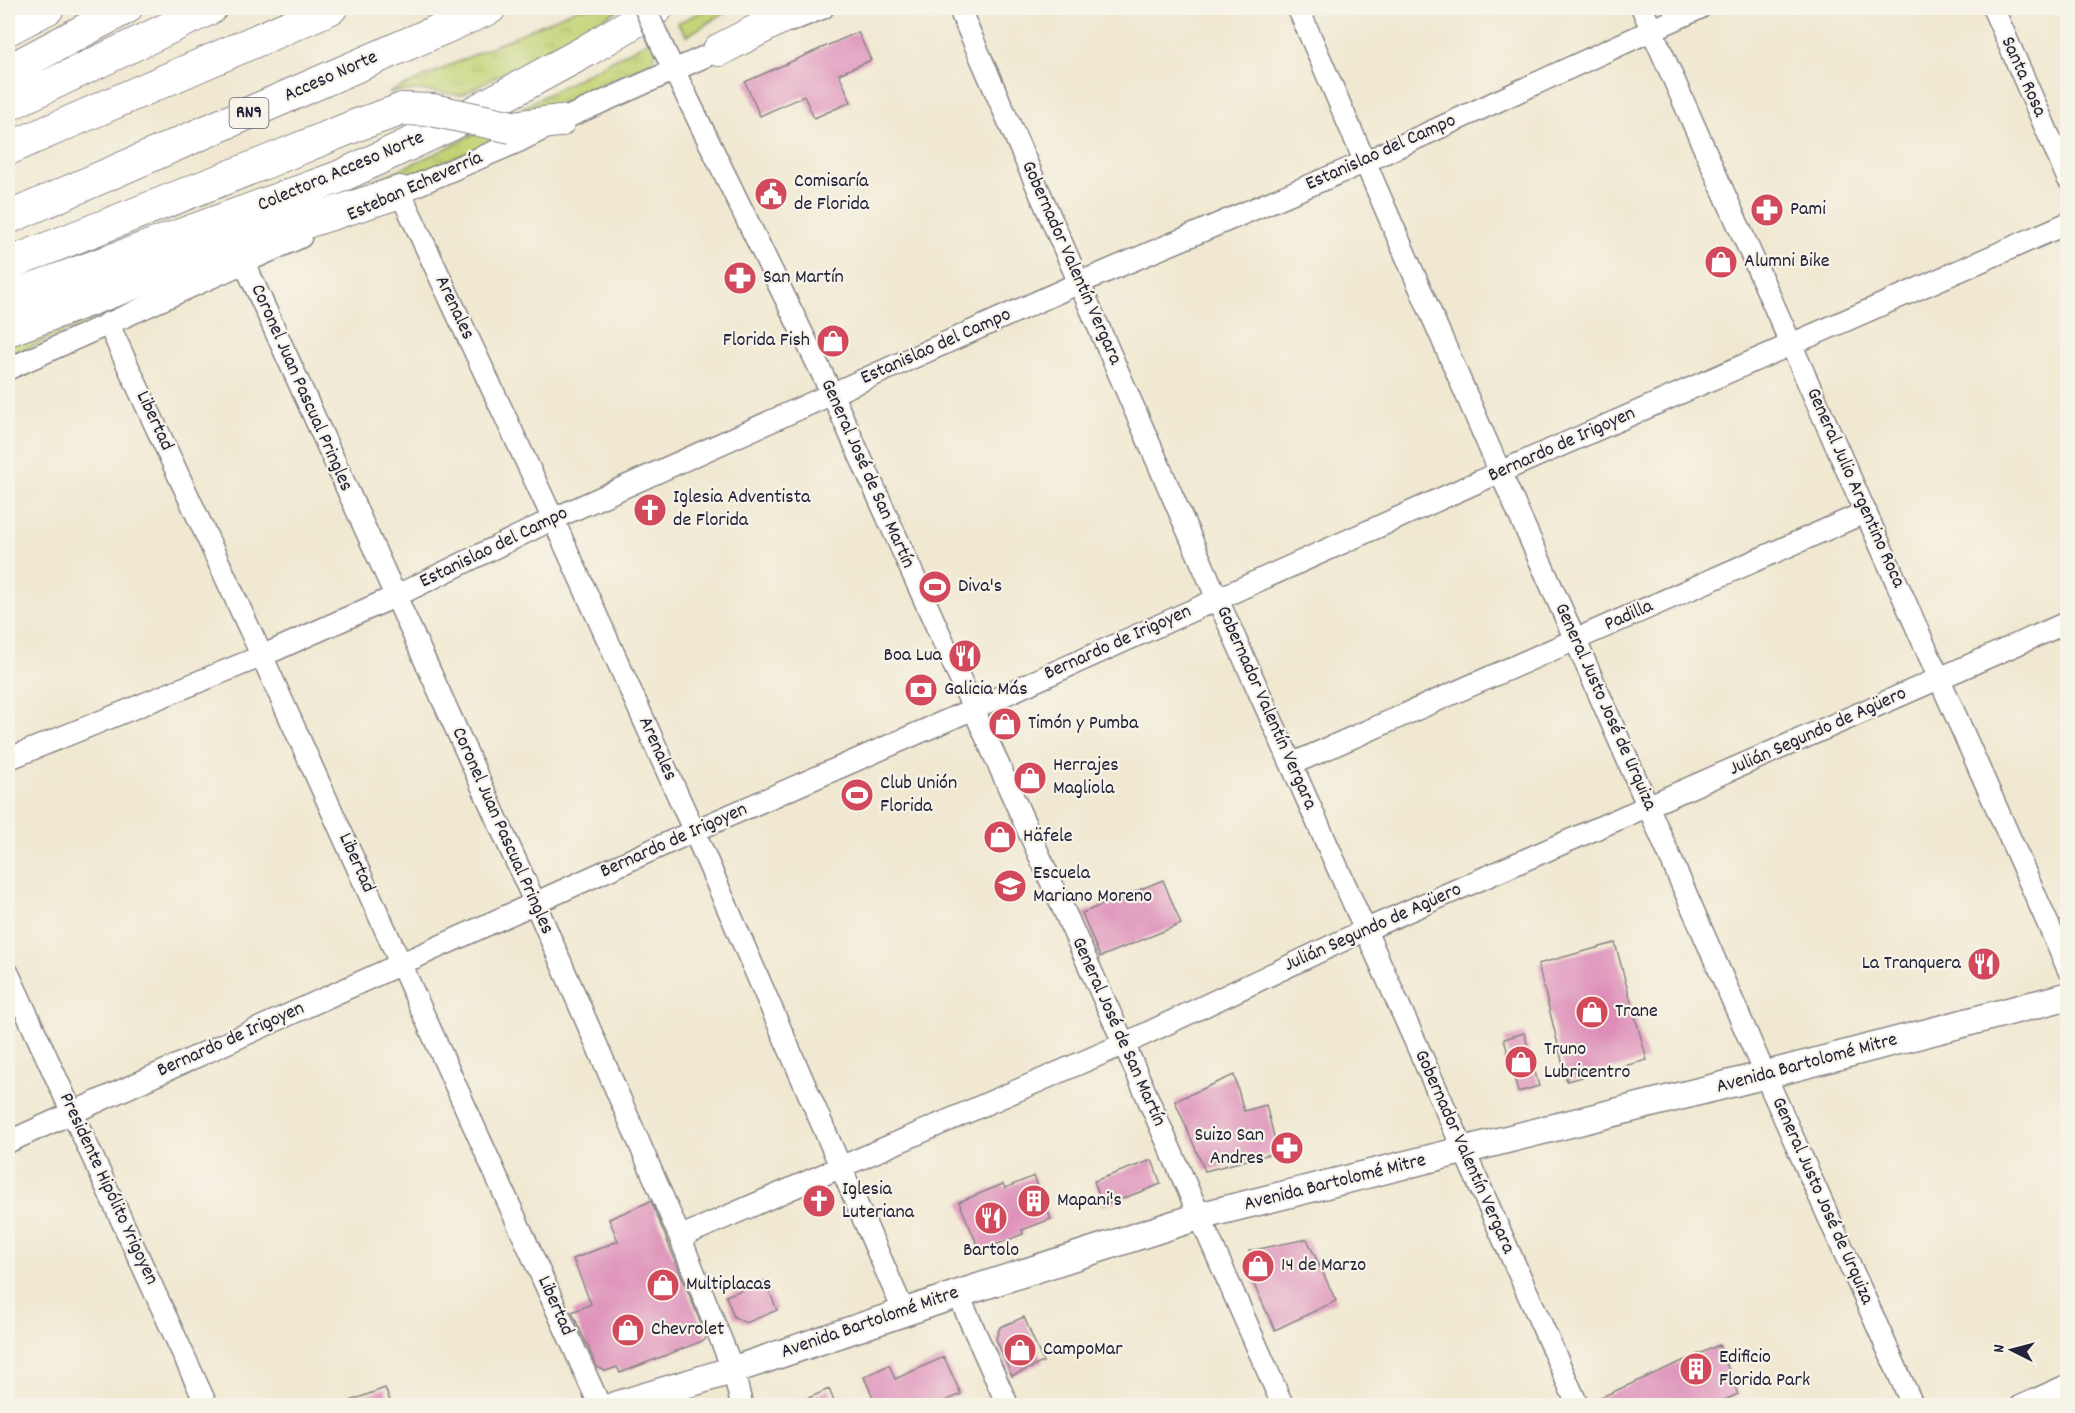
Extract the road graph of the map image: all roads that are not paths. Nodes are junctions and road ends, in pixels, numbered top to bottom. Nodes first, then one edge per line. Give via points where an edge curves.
1 (48, 8) edge
2 (126, 8) edge
3 (211, 8) edge
4 (331, 8) edge
5 (490, 8) edge
6 (645, 8) edge
7 (657, 8) edge
8 (800, 8) edge
9 (823, 8) edge
10 (959, 8) edge
11 (1298, 8) edge
12 (1642, 8) edge
13 (1700, 8) edge
14 (1993, 8) edge
15 (8, 29) edge
16 (1651, 29) junction
17 (719, 50) junction
18 (675, 69) junction
19 (8, 70) edge
20 (8, 105) edge
21 (559, 121) junction
22 (8, 149) edge
23 (1365, 162) junction
24 (2067, 179) edge
25 (400, 192) junction
26 (8, 218) edge
27 (2067, 224) edge
28 (244, 262) junction
29 (8, 264) edge
30 (1079, 283) junction
31 (8, 298) edge
32 (108, 323) junction
33 (8, 330) edge
34 (1791, 345) junction
35 (8, 369) edge
36 (832, 394) junction
37 (1500, 472) junction
38 (1866, 512) junction
39 (553, 519) junction
40 (396, 596) junction
41 (1217, 598) junction
42 (2067, 622) edge
43 (1575, 639) junction
44 (262, 656) junction
45 (1940, 678) junction
46 (973, 709) junction
47 (8, 759) edge
48 (1292, 764) junction
49 (1648, 805) junction
50 (694, 831) junction
51 (535, 903) junction
52 (1365, 930) junction
53 (402, 963) junction
54 (2067, 969) edge
55 (8, 973) edge
56 (2067, 996) edge
57 (1124, 1044) junction
58 (1765, 1075) junction
59 (73, 1112) junction
60 (8, 1142) edge
61 (1463, 1151) junction
62 (842, 1168) junction
63 (1200, 1216) junction
64 (680, 1237) junction
65 (958, 1294) junction
66 (904, 1312) junction
67 (733, 1370) junction
68 (2067, 1385) edge
69 (207, 1406) edge
70 (600, 1406) edge
71 (614, 1406) edge
72 (742, 1406) edge
73 (1008, 1406) edge
74 (1283, 1406) edge
75 (1578, 1406) edge
76 (1913, 1406) edge
77 (2020, 1406) edge

1 - 15 highway
2 - 19 highway
3 - 20 highway
4 - 22 highway
5 - 26 highway, Acceso Norte / RN9
6 - 18 street, General José de San Martín, bridge
7 - 31 highway, Colectora Acceso Norte via 473,113 339,177
8 - 17 highway
9 - 17 street, Esteban Echeverría
10 - 30 street, Gobernador Valentín Vergara
11 - 23 street, General Justo José de Urquiza
12 - 16 street, General Julio Argentino Roca
13 - 16 street, Estanislao del Campo
14 - 24 street, Santa Rosa
16 - 23 street, Estanislao del Campo
16 - 34 street, General Julio Argentino Roca
17 - 18 street, Esteban Echeverría
18 - 21 street, Esteban Echeverría
18 - 36 street, General José de San Martín
21 - 25 street, Esteban Echeverría
21 - 29 highway, bridge via 512,127 432,110 403,109
23 - 30 street, Estanislao del Campo
23 - 37 street, General Justo José de Urquiza
25 - 28 street, Esteban Echeverría
25 - 33 highway via 250,240
25 - 39 street, Arenales
27 - 34 street, Bernardo de Irigoyen
28 - 32 street, Esteban Echeverría
28 - 40 street, Coronel Juan Pascual Pringles
30 - 36 street, Estanislao del Campo
30 - 41 street, Gobernador Valentín Vergara
32 - 35 street, Esteban Echeverría
32 - 44 street, Libertad
34 - 37 street, Bernardo de Irigoyen
34 - 38 street, General Julio Argentino Roca
36 - 39 street, Estanislao del Campo
36 - 46 street, General José de San Martín
37 - 41 street, Bernardo de Irigoyen
37 - 43 street, General Justo José de Urquiza
38 - 43 street, Padilla
38 - 45 street, General Julio Argentino Roca
39 - 40 street, Estanislao del Campo
39 - 50 street, Arenales
40 - 44 street, Estanislao del Campo
40 - 51 street, Coronel Juan Pascual Pringles
41 - 46 street, Bernardo de Irigoyen
41 - 48 street, Gobernador Valentín Vergara
42 - 45 street, Julián Segundo de Agüero
43 - 48 street, Padilla
43 - 49 street, General Justo José de Urquiza
44 - 47 street, Estanislao del Campo
44 - 53 street, Libertad
45 - 49 street, Julián Segundo de Agüero
45 - 54 street, General Julio Argentino Roca
46 - 50 street, Bernardo de Irigoyen
46 - 57 street, General José de San Martín
48 - 52 street, Gobernador Valentín Vergara
49 - 52 street, Julián Segundo de Agüero
49 - 58 street, General Justo José de Urquiza
50 - 51 street, Bernardo de Irigoyen
50 - 62 street, Arenales
51 - 53 street, Bernardo de Irigoyen
51 - 64 street, Coronel Juan Pascual Pringles
52 - 57 street, Julián Segundo de Agüero
52 - 61 street, Gobernador Valentín Vergara
53 - 59 street, Bernardo de Irigoyen
53 - 70 street, Libertad
55 - 59 street, Presidente Hipólito Yrigoyen
56 - 58 main road, Avenida Bartolomé Mitre
57 - 62 street, Julián Segundo de Agüero
57 - 63 street, General José de San Martín
58 - 61 main road, Avenida Bartolomé Mitre
58 - 76 street, General Justo José de Urquiza
59 - 60 street, Bernardo de Irigoyen
59 - 69 street, Presidente Hipólito Yrigoyen
61 - 63 main road, Avenida Bartolomé Mitre
61 - 75 street, Gobernador Valentín Vergara
62 - 64 street, Julián Segundo de Agüero
62 - 66 street, Arenales
63 - 65 main road, Avenida Bartolomé Mitre
63 - 74 street, General José de San Martín
64 - 67 street, Coronel Juan Pascual Pringles
65 - 66 main road, Avenida Bartolomé Mitre
65 - 73 street
66 - 67 main road, Avenida Bartolomé Mitre
67 - 71 main road, Avenida Bartolomé Mitre
67 - 72 street, Coronel Juan Pascual Pringles
68 - 77 street

